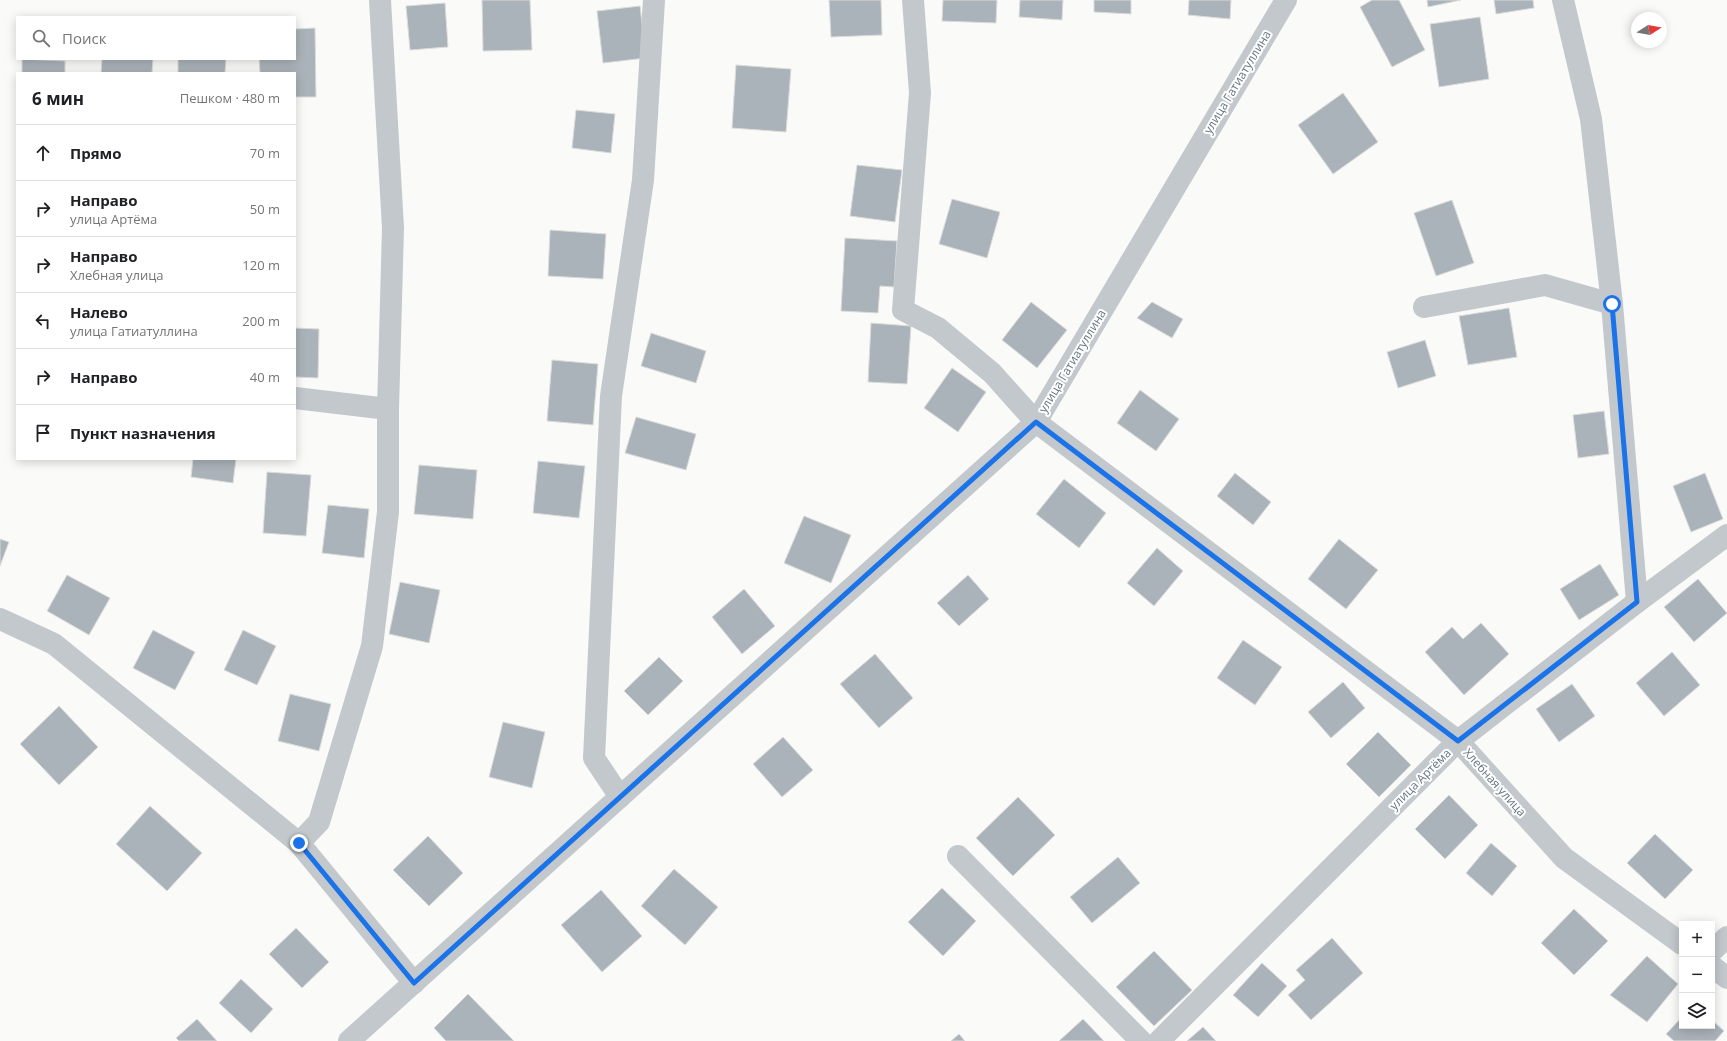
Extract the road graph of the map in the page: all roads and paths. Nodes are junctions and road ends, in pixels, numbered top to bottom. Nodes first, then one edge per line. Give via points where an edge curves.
1 (380, 0) edge
2 (654, 0) edge
3 (913, 0) edge
4 (1286, 0) edge
5 (1563, 0) edge
6 (1612, 304) junction
7 (1424, 307) dead end
8 (296, 398) edge
9 (388, 409) junction
10 (1036, 422) junction
11 (1727, 535) edge
12 (1637, 602) junction
13 (0, 619) edge
14 (1458, 741) junction
15 (620, 798) junction
16 (299, 843) junction
17 (958, 856) dead end
18 (1727, 937) edge
19 (1679, 942) edge
20 (1715, 948) edge
21 (1715, 968) edge
22 (1727, 978) edge
23 (414, 983) junction
24 (362, 1037) edge
25 (1141, 1041) edge
26 (1159, 1041) edge

1 - 9 street via 393,228
2 - 15 street via 643,180 611,396 594,758
3 - 10 street, Хлебная улица via 920,93 903,310 938,328 992,373
4 - 10 street, улица Гатиатуллина
5 - 6 street via 1591,119
6 - 7 street via 1545,285
6 - 12 street
8 - 9 street
9 - 16 street via 388,512 372,646 319,822
10 - 14 street, Хлебная улица
10 - 15 street, улица Гатиатуллина
11 - 12 street, улица Артёма
12 - 14 street, улица Артёма
13 - 16 street via 54,644
14 - 19 street, Хлебная улица via 1564,858
14 - 26 street, улица Артёма
15 - 23 street, улица Гатиатуллина
16 - 23 street
17 - 25 street
18 - 20 street
21 - 22 street
23 - 24 street, улица Гатиатуллина

